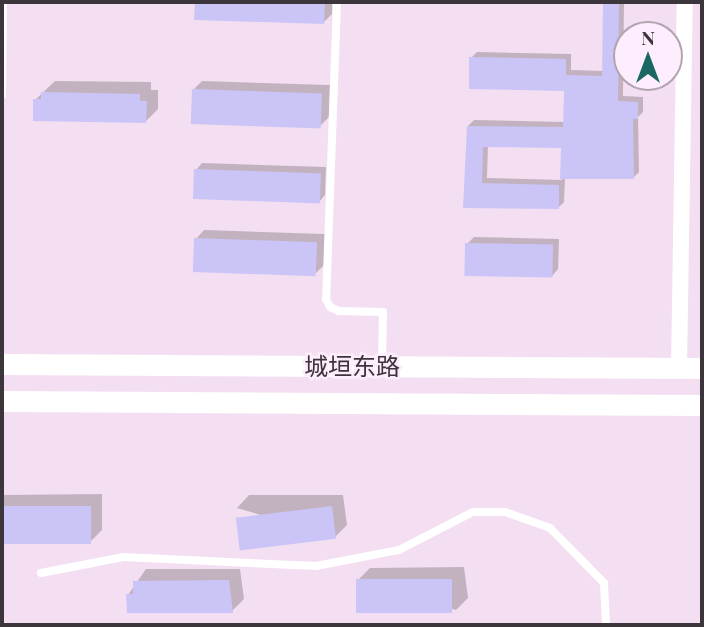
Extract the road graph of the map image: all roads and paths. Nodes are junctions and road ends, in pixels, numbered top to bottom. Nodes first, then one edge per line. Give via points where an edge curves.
1 (3, 2) edge
2 (337, 2) edge
3 (685, 2) edge
4 (2, 95) edge
5 (2, 364) edge
6 (382, 366) junction
7 (678, 368) junction
8 (702, 368) edge
9 (2, 401) edge
10 (702, 405) edge
11 (41, 573) dead end
12 (606, 625) edge

1 - 4 lane
2 - 6 lane via 327,299 330,307 339,311 383,312
3 - 7 street
5 - 6 main road, 城垣东路
6 - 7 main road, 城垣东路
7 - 8 main road, 城垣东路
9 - 10 main road, 城垣东路
11 - 12 lane via 123,557 316,566 399,550 473,512 505,512 550,528 604,583

